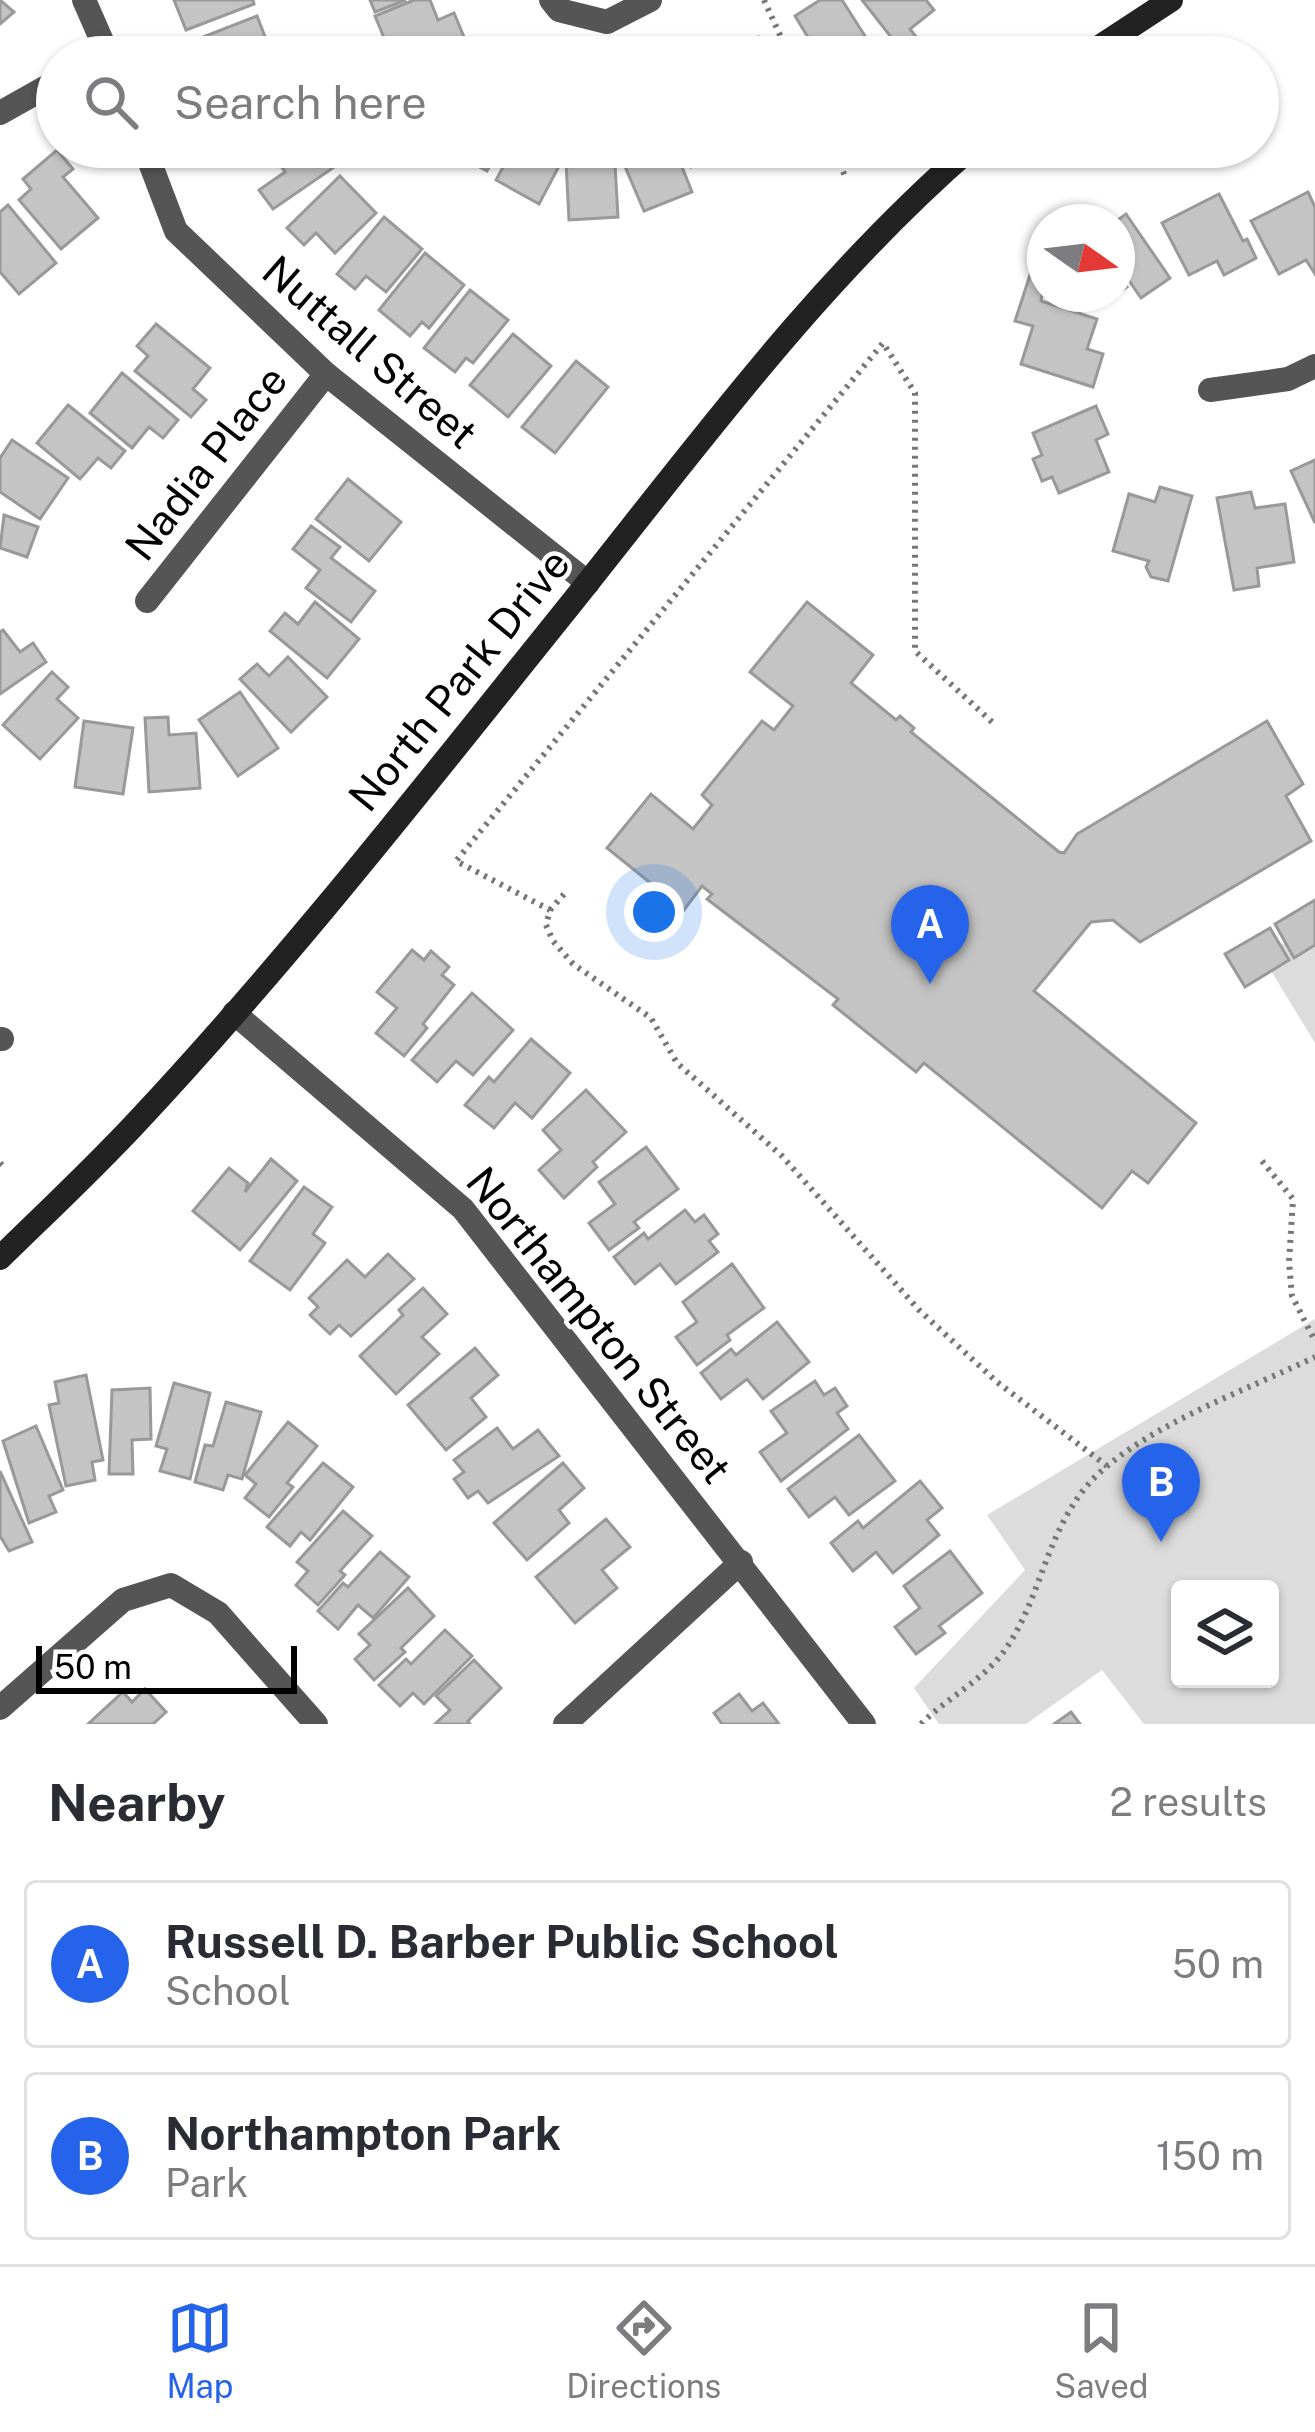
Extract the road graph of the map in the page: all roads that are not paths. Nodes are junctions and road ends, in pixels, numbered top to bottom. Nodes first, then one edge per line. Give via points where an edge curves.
1 (84, 0) edge
2 (551, 0) edge
3 (650, 0) edge
4 (1171, 0) edge
5 (99, 36) edge
6 (1116, 36) edge
7 (36, 93) edge
8 (0, 113) edge
9 (152, 168) edge
10 (948, 168) edge
11 (1315, 365) edge
12 (326, 374) junction
13 (1210, 390) dead end
14 (588, 583) junction
15 (148, 601) dead end
16 (235, 1013) junction
17 (0, 1258) edge
18 (741, 1562) junction
19 (0, 1708) edge
20 (316, 1724) edge
21 (565, 1724) edge
22 (864, 1724) edge

1 - 5 street
2 - 3 street via 559,10 607,22
4 - 6 main road
7 - 8 street
9 - 12 street, Nuttall Street via 176,231
10 - 14 main road, North Park Drive via 835,279
11 - 13 street via 1288,379
12 - 14 street, Nuttall Street
12 - 15 street, Nadia Place
14 - 16 main road, North Park Drive
16 - 17 main road, North Park Drive
16 - 18 street, Northampton Street via 463,1209
18 - 21 street
18 - 22 street, Northampton Street
19 - 20 street via 123,1600 171,1585 218,1613

